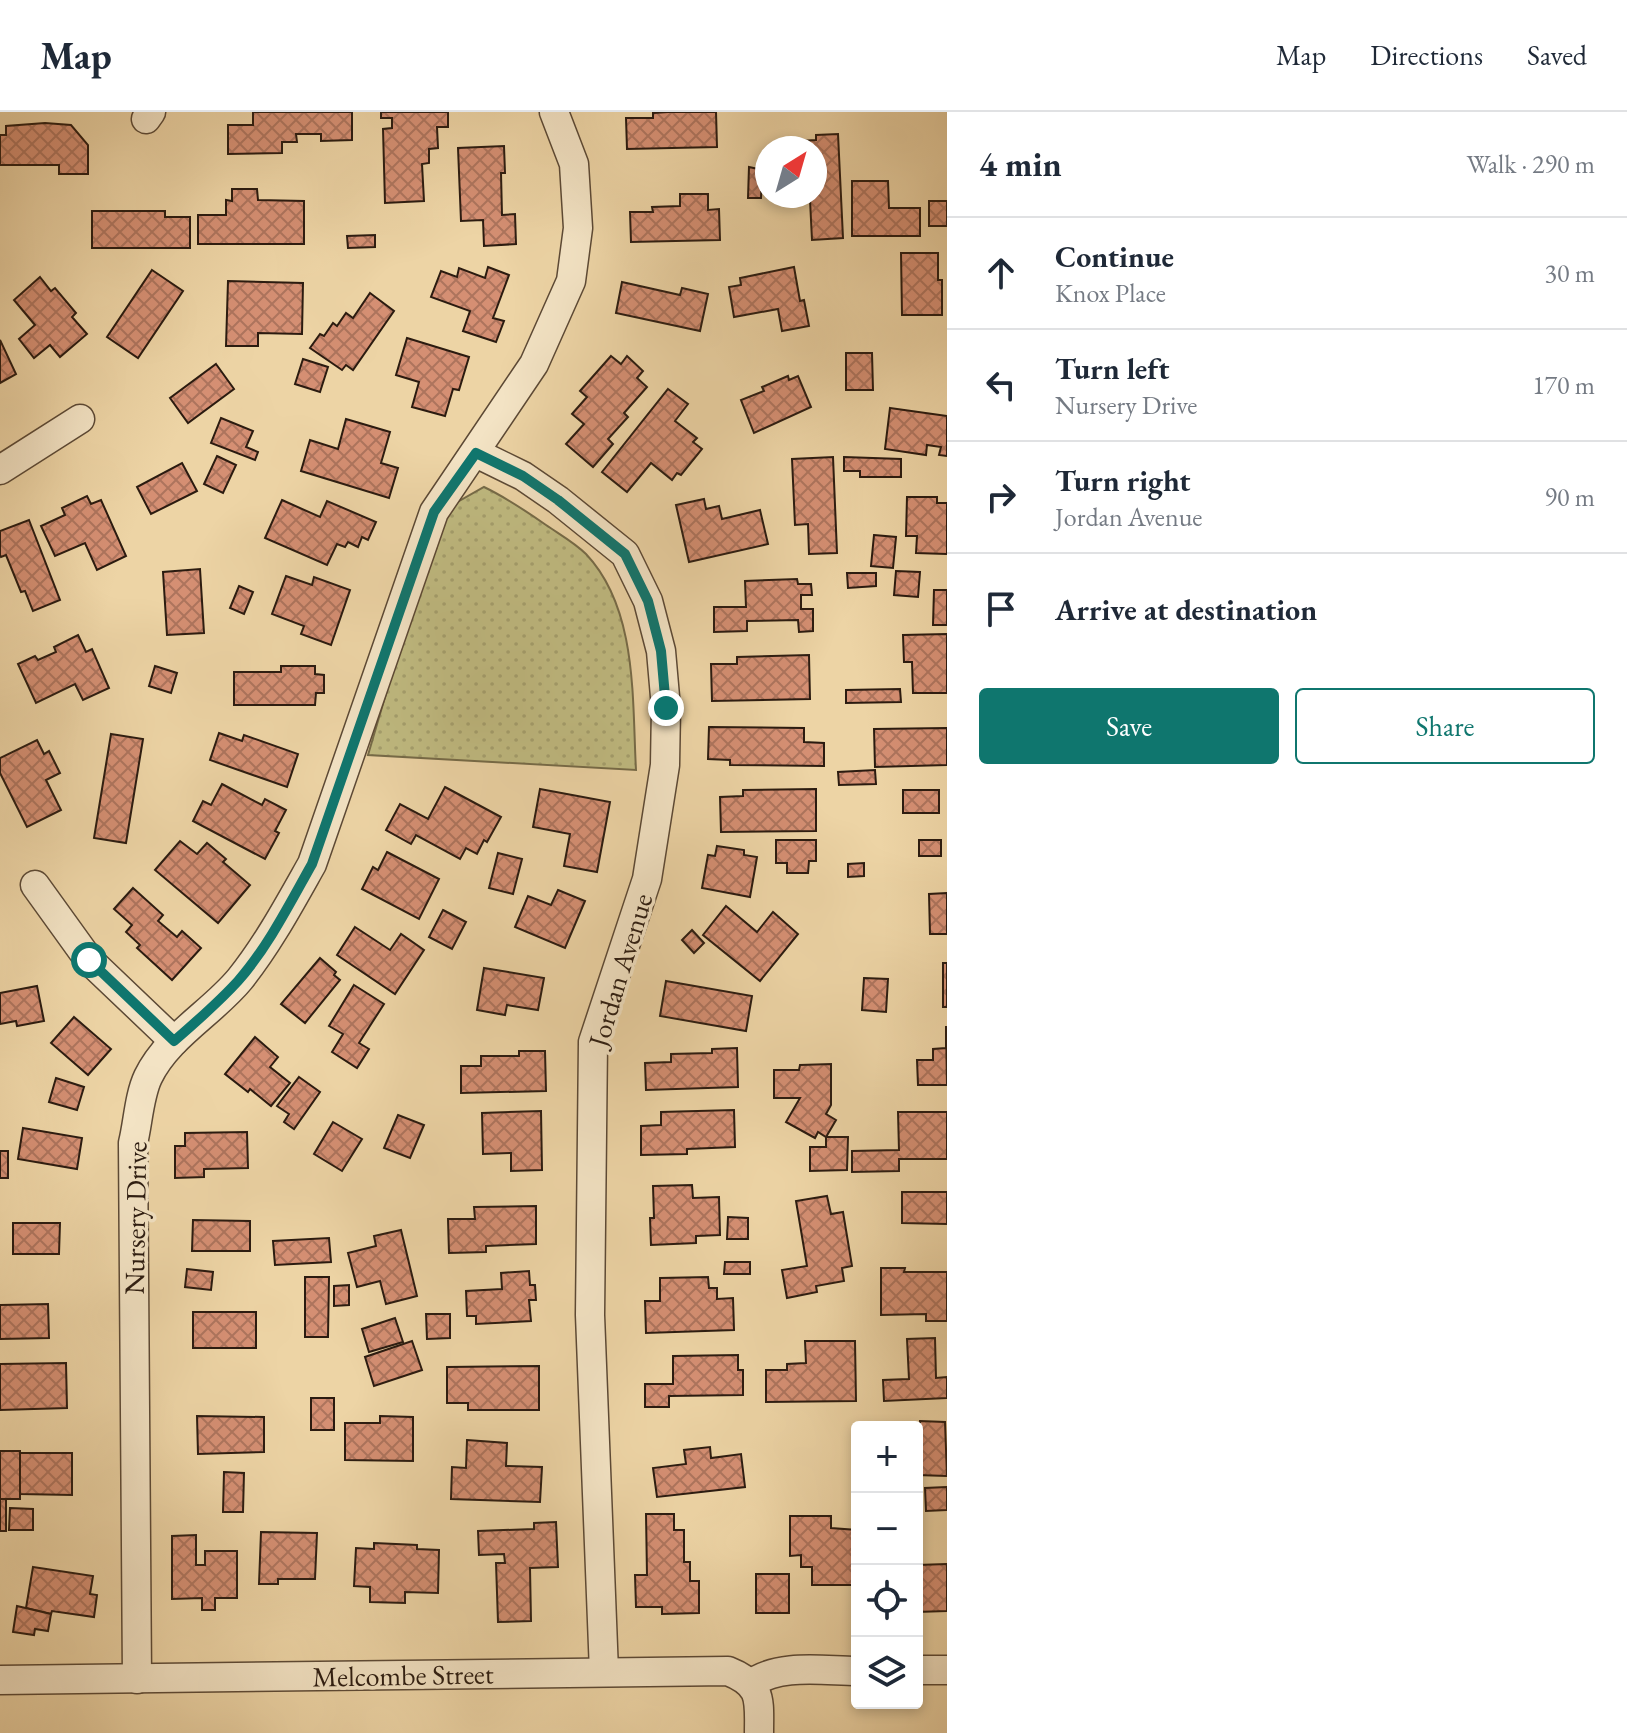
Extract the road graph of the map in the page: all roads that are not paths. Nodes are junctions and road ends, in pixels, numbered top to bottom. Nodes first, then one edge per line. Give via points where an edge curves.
1 (554, 112) edge
2 (80, 419) dead end
3 (476, 453) junction
4 (0, 470) edge
5 (35, 885) dead end
6 (174, 1041) junction
7 (923, 1670) edge
8 (947, 1670) edge
9 (851, 1671) edge
10 (604, 1672) junction
11 (137, 1679) junction
12 (0, 1680) edge
13 (751, 1684) junction
14 (759, 1733) edge

1 - 3 street, Nursery Drive via 574,164 578,228 571,281 534,364
2 - 4 street
3 - 6 street, Nursery Drive via 434,512 312,864 240,979
3 - 10 street, Jordan Avenue via 523,476 625,554 648,601 661,651 665,765 647,879 593,1042 590,1315
5 - 6 street via 89,960
6 - 11 street, Nursery Drive via 147,1079 133,1143
7 - 8 street
9 - 13 street via 781,1672
10 - 11 street, Melcombe Street
10 - 13 street, Melcombe Street via 728,1671
11 - 12 street, Melcombe Street
13 - 14 street via 758,1695

